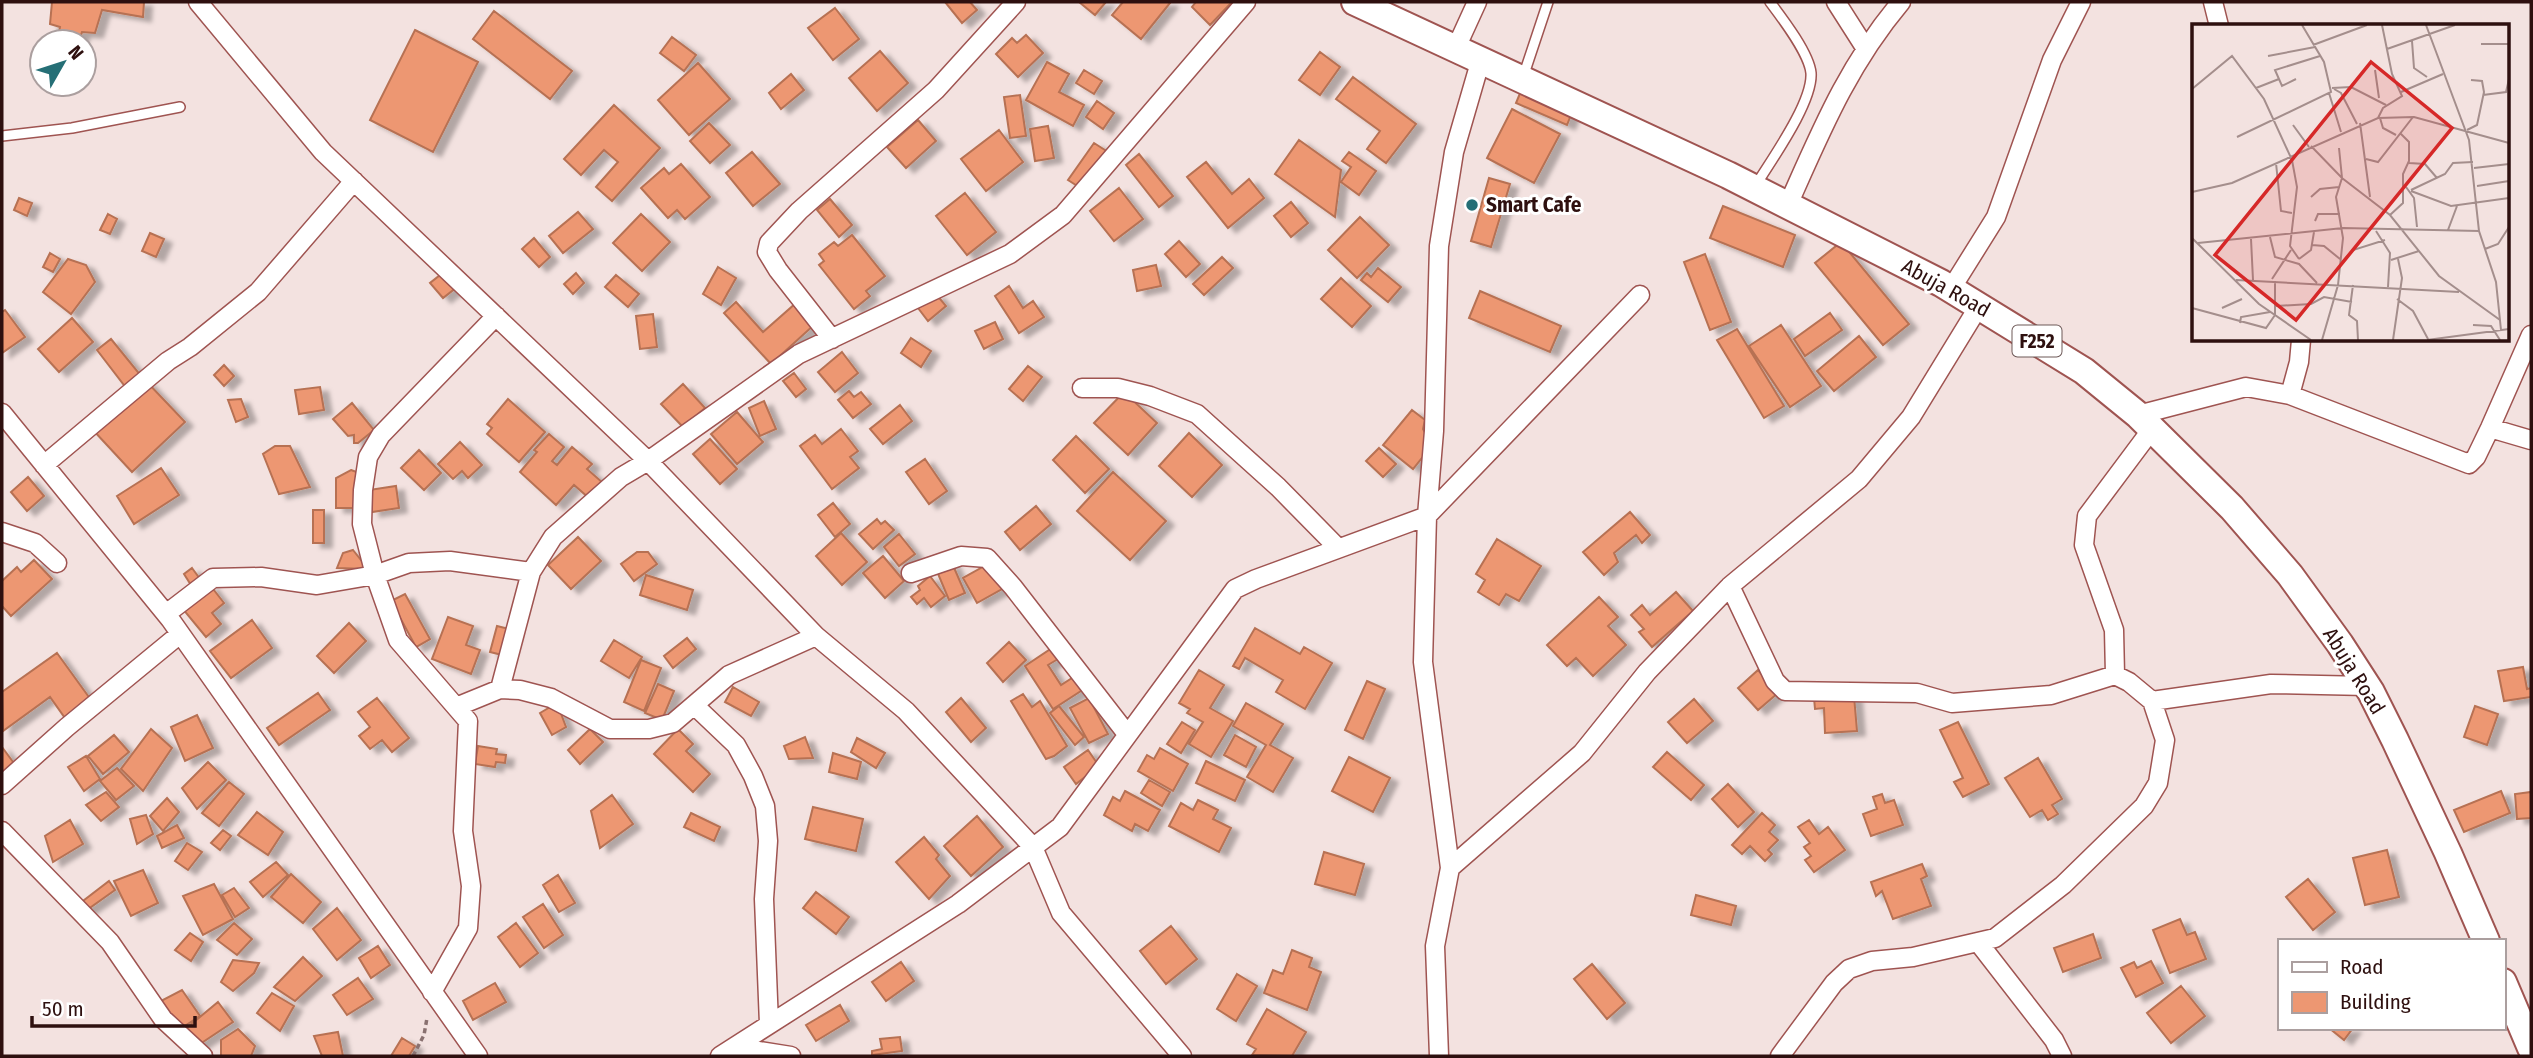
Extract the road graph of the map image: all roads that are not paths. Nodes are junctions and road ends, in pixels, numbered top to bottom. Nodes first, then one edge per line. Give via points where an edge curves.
1 (198, 2) edge
2 (1016, 2) edge
3 (1247, 2) edge
4 (1355, 2) edge
5 (1477, 2) edge
6 (1548, 2) edge
7 (1770, 2) edge
8 (1836, 2) edge
9 (1900, 2) edge
10 (2081, 2) edge
11 (2213, 2) edge
12 (2218, 24) edge
13 (1456, 48) junction
14 (1866, 49) junction
15 (1481, 59) junction
16 (1522, 78) junction
17 (180, 107) dead end
18 (2, 136) edge
19 (354, 181) junction
20 (1754, 188) junction
21 (1788, 205) junction
22 (1951, 289) junction
23 (1640, 295) dead end
24 (1979, 306) junction
25 (496, 316) junction
26 (2531, 335) edge
27 (832, 339) junction
28 (2301, 341) edge
29 (1082, 388) dead end
30 (2290, 395) junction
31 (2, 413) edge
32 (2145, 422) junction
33 (2490, 428) junction
34 (2531, 440) edge
35 (648, 461) junction
36 (44, 465) junction
37 (1427, 516) junction
38 (2, 532) edge
39 (1338, 548) junction
40 (57, 564) dead end
41 (531, 572) junction
42 (911, 573) dead end
43 (375, 575) junction
44 (1730, 586) junction
45 (166, 614) junction
46 (180, 634) junction
47 (816, 636) junction
48 (2115, 675) junction
49 (2367, 686) junction
50 (500, 689) junction
51 (2152, 701) junction
52 (694, 705) junction
53 (456, 707) junction
54 (1127, 734) junction
55 (2, 785) edge
56 (2, 831) edge
57 (1033, 847) junction
58 (1450, 868) junction
59 (2485, 939) edge
60 (1978, 942) junction
61 (2505, 987) edge
62 (432, 992) junction
63 (769, 1024) junction
64 (2531, 1048) edge
65 (727, 1052) edge
66 (203, 1056) edge
67 (478, 1056) edge
68 (791, 1056) edge
69 (1182, 1056) edge
70 (1439, 1056) edge
71 (1780, 1056) edge
72 (2062, 1056) edge

1 - 19 street via 323,152
2 - 27 street via 936,90 769,243 766,252
3 - 27 street via 1063,215 1010,254
4 - 13 main road, Abuja Road / F252
5 - 13 street
6 - 16 lane
7 - 20 lane via 1796,37 1811,72 1807,98
8 - 14 street
9 - 14 street
10 - 22 street via 2052,60 1996,217
11 - 12 street
13 - 15 main road, Abuja Road / F252
14 - 21 street via 1838,94
15 - 16 main road, Abuja Road / F252
15 - 37 street via 1454,152 1439,246
16 - 20 main road, Abuja Road / F252
17 - 18 lane
19 - 25 street
19 - 36 street via 258,292 167,361
20 - 21 main road, Abuja Road / F252
21 - 22 main road, Abuja Road / F252
22 - 24 main road, Abuja Road / F252
23 - 37 street
24 - 32 main road, Abuja Road / F252 via 2084,371
24 - 44 street via 1911,417 1867,471
25 - 35 street
25 - 43 street via 381,435 368,457 362,524
26 - 33 street
27 - 35 street via 799,354
28 - 30 street
29 - 39 street via 1118,388 1197,414
30 - 32 street via 2246,387
30 - 33 street via 2469,464
31 - 36 street
32 - 48 street via 2087,516 2084,545 2114,630
32 - 49 main road, Abuja Road / F252 via 2232,508 2290,575
33 - 34 street
35 - 41 street via 621,477 552,537
35 - 47 street
36 - 45 street
37 - 39 street
37 - 58 street via 1423,662
38 - 40 street via 35,543
39 - 54 street via 1235,589
41 - 43 street via 450,561 409,563
41 - 50 street
42 - 54 street via 961,556 986,558
43 - 45 street via 317,585 261,577 214,578
43 - 53 street via 398,640
44 - 48 street via 1775,681 1785,691 1917,694 1952,703 2050,695
44 - 58 street via 1647,672 1581,753
45 - 46 street
46 - 55 street
46 - 62 street
47 - 52 street via 729,675
47 - 57 street via 906,711
48 - 51 street
49 - 51 street via 2271,684
49 - 59 main road, Abuja Road / F252
50 - 52 street via 551,698 610,729 649,729 673,723
50 - 53 street
51 - 60 street via 2165,740 2158,783 2144,806 2063,885 1995,938
52 - 63 street via 736,745 765,806
53 - 62 street via 468,721 463,831 471,886 468,928
54 - 57 street via 1060,827
56 - 66 street via 110,942 163,1019
57 - 63 street via 958,904
57 - 69 street via 1061,913
58 - 70 street via 1435,946
60 - 71 street via 1849,969
60 - 72 street
61 - 64 main road
62 - 67 street
63 - 65 street
65 - 68 street

